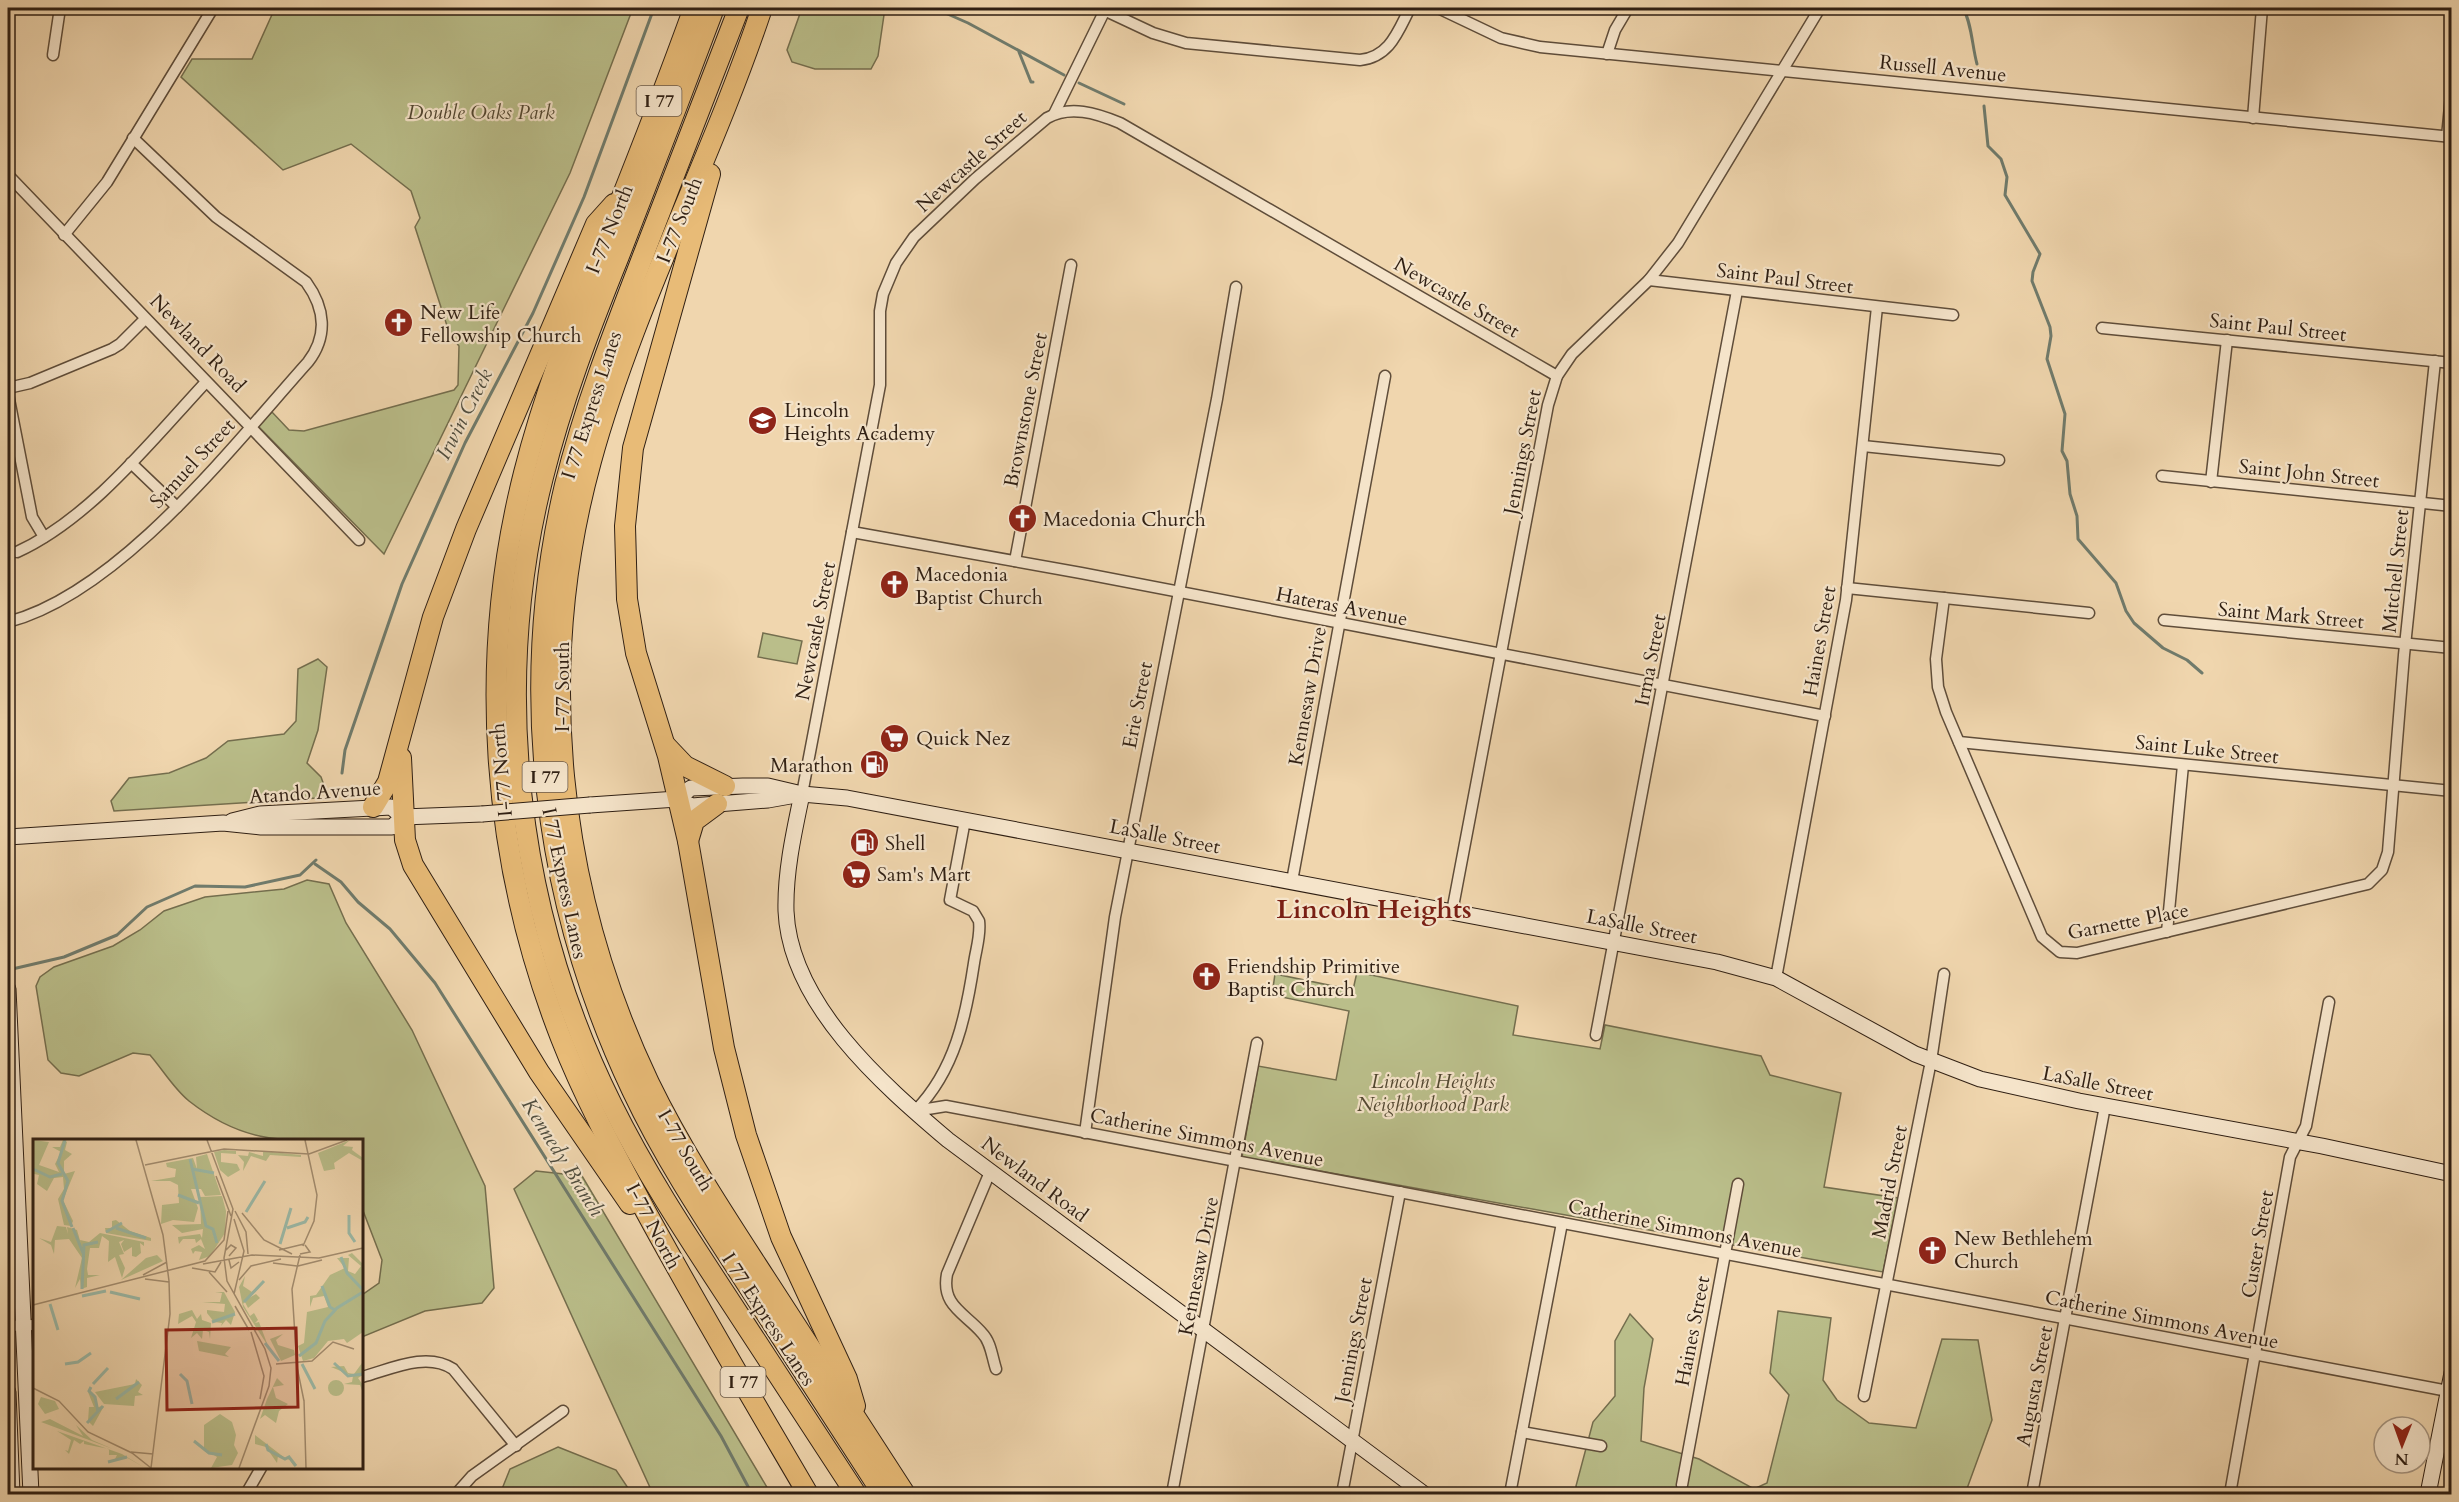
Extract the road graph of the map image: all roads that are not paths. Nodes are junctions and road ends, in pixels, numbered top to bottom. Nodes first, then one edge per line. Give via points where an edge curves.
1 (60, 8) edge
2 (213, 8) edge
3 (694, 8) edge
4 (714, 8) edge
5 (739, 8) edge
6 (762, 8) edge
7 (1410, 8) edge
8 (1438, 8) edge
9 (1629, 8) edge
10 (1820, 8) edge
11 (2262, 8) edge
12 (1105, 9) edge
13 (1606, 54) junction
14 (53, 55) dead end
15 (1781, 70) junction
16 (741, 71) junction
17 (2451, 85) edge
18 (1054, 114) junction
19 (2253, 118) junction
20 (2449, 137) edge
21 (133, 138) junction
22 (8, 175) edge
23 (624, 194) junction
24 (64, 235) junction
25 (1071, 265) dead end
26 (1648, 280) junction
27 (1236, 287) dead end
28 (1737, 291) junction
29 (1877, 307) junction
30 (1953, 315) dead end
31 (145, 319) junction
32 (2102, 328) dead end
33 (2227, 340) junction
34 (2435, 361) junction
35 (2451, 363) edge
36 (1557, 375) junction
37 (1385, 376) dead end
38 (206, 382) junction
39 (8, 388) edge
40 (8, 394) edge
41 (250, 427) junction
42 (1863, 446) junction
43 (1999, 460) dead end
44 (131, 463) junction
45 (2162, 476) dead end
46 (2211, 482) junction
47 (2419, 503) junction
48 (2451, 506) edge
49 (177, 507) junction
50 (852, 532) junction
51 (44, 537) junction
52 (359, 540) dead end
53 (17, 552) dead end
54 (1015, 561) junction
55 (1847, 588) junction
56 (1177, 592) junction
57 (1944, 598) junction
58 (2090, 613) dead end
59 (2164, 620) dead end
60 (8, 622) edge
61 (1339, 624) junction
62 (2406, 644) junction
63 (2451, 648) edge
64 (1501, 655) junction
65 (1663, 685) junction
66 (1825, 716) junction
67 (1959, 742) junction
68 (665, 745) junction
69 (400, 746) junction
70 (2183, 765) junction
71 (2395, 785) junction
72 (2451, 790) edge
73 (802, 794) junction
74 (721, 795) junction
75 (676, 799) junction
76 (768, 800) junction
77 (373, 807) junction
78 (403, 817) junction
79 (965, 820) junction
80 (223, 823) junction
81 (794, 834) junction
82 (8, 837) edge
83 (688, 841) junction
84 (1128, 850) junction
85 (1292, 881) junction
86 (1452, 912) junction
87 (2167, 932) junction
88 (1614, 942) junction
89 (1944, 974) dead end
90 (1776, 978) junction
91 (8, 989) edge
92 (8, 998) edge
93 (2329, 1002) dead end
94 (1596, 1035) dead end
95 (1257, 1043) dead end
96 (1931, 1061) junction
97 (2105, 1106) junction
98 (915, 1110) junction
99 (1085, 1133) junction
100 (2299, 1141) junction
101 (1236, 1161) junction
102 (990, 1172) junction
103 (2451, 1174) edge
104 (1738, 1184) dead end
105 (1400, 1192) junction
106 (1562, 1223) junction
107 (1725, 1253) junction
108 (677, 1269) junction
109 (1887, 1284) junction
110 (2065, 1318) junction
111 (22, 1326) edge
112 (1204, 1331) junction
113 (2256, 1356) junction
114 (996, 1369) dead end
115 (2451, 1373) edge
116 (363, 1377) edge
117 (2448, 1391) junction
118 (8, 1392) edge
119 (1863, 1395) dead end
120 (563, 1411) dead end
121 (862, 1428) junction
122 (1522, 1432) junction
123 (1352, 1442) junction
124 (516, 1446) junction
125 (1601, 1446) dead end
126 (260, 1469) edge
127 (1682, 1485) dead end
128 (12, 1494) edge
129 (31, 1494) edge
130 (246, 1494) edge
131 (456, 1494) edge
132 (808, 1494) edge
133 (856, 1494) edge
134 (882, 1494) edge
135 (905, 1494) edge
136 (1172, 1494) edge
137 (1342, 1494) edge
138 (1424, 1494) edge
139 (1510, 1494) edge
140 (2032, 1494) edge
141 (2230, 1494) edge
142 (2428, 1494) edge

1 - 14 street
2 - 21 street
3 - 23 highway, I-77 North / I 77
4 - 133 highway, I 77 Express Lanes / I 77 via 582,350 542,478 519,619 519,777 527,841 547,933 569,1006 600,1080 675,1217
5 - 134 highway, I 77 Express Lanes / I 77 via 604,358 566,484 554,538 544,621 544,775 557,864 576,945 599,1014 630,1086 688,1193
6 - 16 highway, I-77 South / I 77
7 - 12 street via 1387,48 1372,58 1360,60 1186,43 1159,35
8 - 13 street, Russell Avenue via 1520,44
9 - 13 street
10 - 15 street, Jennings Street
11 - 19 street
12 - 18 street
13 - 15 street, Russell Avenue
15 - 19 street, Russell Avenue
15 - 26 street, Jennings Street via 1689,226
16 - 68 highway via 638,425 629,470 627,599 636,653
16 - 121 highway, I-77 South / I 77 via 635,329 584,488 562,623 560,703 564,782 590,922 611,991 640,1062 705,1183
17 - 20 street
18 - 36 street, Newcastle Street via 1084,112 1120,123
18 - 50 street, Newcastle Street via 914,237 896,263 880,311 880,385
19 - 20 street, Russell Avenue
21 - 24 street via 100,193
21 - 41 street, Samuel Street via 216,218 306,282 320,306 322,327 316,351
22 - 24 street, Newland Road
23 - 69 highway via 596,224 474,509 433,617
23 - 108 highway, I-77 North / I 77 via 562,352 524,473 500,618 497,730 513,872 542,985 586,1096
24 - 31 street, Newland Road
25 - 54 street, Brownstone Street
26 - 28 street, Saint Paul Street
26 - 36 street, Jennings Street via 1572,354
27 - 56 street, Erie Street via 1213,422
28 - 29 street, Saint Paul Street
28 - 65 street, Irma Street
29 - 30 street, Saint Paul Street
29 - 42 street, Haines Street
31 - 38 street, Newland Road
31 - 39 street via 112,349 30,383
32 - 33 street, Saint Paul Street
33 - 34 street, Saint Paul Street
33 - 46 street
34 - 35 street, Saint Paul Street
34 - 47 street, Mitchell Street
36 - 64 street, Jennings Street
37 - 61 street, Kennesaw Drive
38 - 41 street, Newland Road
38 - 44 street
40 - 51 street via 32,517
41 - 49 street, Samuel Street
41 - 52 street, Newland Road
42 - 43 street
42 - 55 street, Haines Street
44 - 49 street
44 - 51 street via 94,499
45 - 46 street, Saint John Street
46 - 47 street, Saint John Street
47 - 48 street, Saint John Street
47 - 62 street, Mitchell Street
49 - 60 street, Samuel Street via 148,535 68,597
50 - 54 street, Hateras Avenue
50 - 73 street, Newcastle Street
51 - 53 street
54 - 56 street, Hateras Avenue
55 - 57 street
55 - 66 street, Haines Street
56 - 61 street, Hateras Avenue
56 - 84 street, Erie Street
57 - 58 street
57 - 67 street, Garnette Place via 1937,677
59 - 62 street, Saint Mark Street
61 - 64 street, Hateras Avenue
61 - 85 street, Kennesaw Drive
62 - 63 street, Saint Mark Street
62 - 71 street, Mitchell Street
64 - 65 street, Hateras Avenue
64 - 86 street, Jennings Street
65 - 66 street, Hateras Avenue
65 - 88 street, Irma Street
66 - 90 street, Haines Street
67 - 70 street, Saint Luke Street
67 - 87 street, Garnette Place via 2015,877 2049,946 2060,952 2077,953
68 - 74 highway
68 - 75 highway
69 - 77 highway via 386,788
69 - 78 highway
70 - 71 street, Saint Luke Street
70 - 87 street
71 - 72 street, Saint Luke Street
71 - 87 street, Garnette Place via 2388,852 2382,870 2368,884
73 - 74 street, LaSalle Street via 768,786
73 - 76 street, LaSalle Street
73 - 79 street, LaSalle Street
73 - 81 street, Newland Road
74 - 75 street, LaSalle Street via 691,788
74 - 76 street, LaSalle Street
74 - 83 highway via 694,821
75 - 78 street, LaSalle Street, bridge
75 - 83 highway
76 - 81 street via 787,812
77 - 78 street, Atando Avenue via 391,807
77 - 80 street, Atando Avenue via 260,814
78 - 80 street, Atando Avenue via 392,827 261,827
78 - 108 highway via 410,859 483,981 583,1138
79 - 84 street, LaSalle Street
79 - 98 street via 950,900 973,911 979,921 968,1000 960,1034 934,1092
80 - 82 street, Atando Avenue
81 - 98 street, Newland Road via 786,913 801,974 835,1027
83 - 121 highway via 721,1029 746,1135 781,1237 847,1380
84 - 85 street, LaSalle Street
84 - 99 street, Erie Street
85 - 86 street, LaSalle Street
86 - 88 street, LaSalle Street
88 - 90 street, LaSalle Street via 1724,963
88 - 94 street, Irma Street
89 - 96 street, Madrid Street
90 - 96 street, LaSalle Street
91 - 92 street
92 - 111 street
93 - 100 street, Custer Street via 2307,1126
95 - 101 street, Kennesaw Drive
96 - 97 street, LaSalle Street via 2001,1084
96 - 109 street, Madrid Street
97 - 100 street, LaSalle Street
97 - 110 street, Augusta Street
98 - 99 street, Catherine Simmons Avenue via 946,1106
98 - 102 street, Newland Road
99 - 101 street, Catherine Simmons Avenue
100 - 103 street, LaSalle Street
100 - 113 street, Custer Street via 2290,1157
101 - 105 street, Catherine Simmons Avenue
101 - 112 street, Kennesaw Drive
102 - 112 street, Newland Road
102 - 114 street via 947,1274 946,1286 957,1311 988,1342
104 - 107 street, Haines Street
105 - 106 street, Catherine Simmons Avenue
105 - 123 street, Jennings Street
106 - 107 street, Catherine Simmons Avenue
106 - 122 street
107 - 109 street, Catherine Simmons Avenue
107 - 127 street, Haines Street
108 - 132 highway, I-77 North / I 77
109 - 110 street, Catherine Simmons Avenue
109 - 119 street, Madrid Street
110 - 113 street, Catherine Simmons Avenue
110 - 140 street, Augusta Street
111 - 129 street
112 - 123 street, Newland Road
112 - 136 street, Kennesaw Drive
113 - 117 street, Catherine Simmons Avenue
113 - 141 street, Custer Street
115 - 117 street
116 - 124 street via 431,1361 445,1364
117 - 142 street
118 - 128 street
120 - 124 street
121 - 135 highway, I-77 South / I 77
122 - 125 street
122 - 139 street
123 - 137 street, Jennings Street
123 - 138 street, Newland Road
124 - 131 street via 472,1476
126 - 130 street

